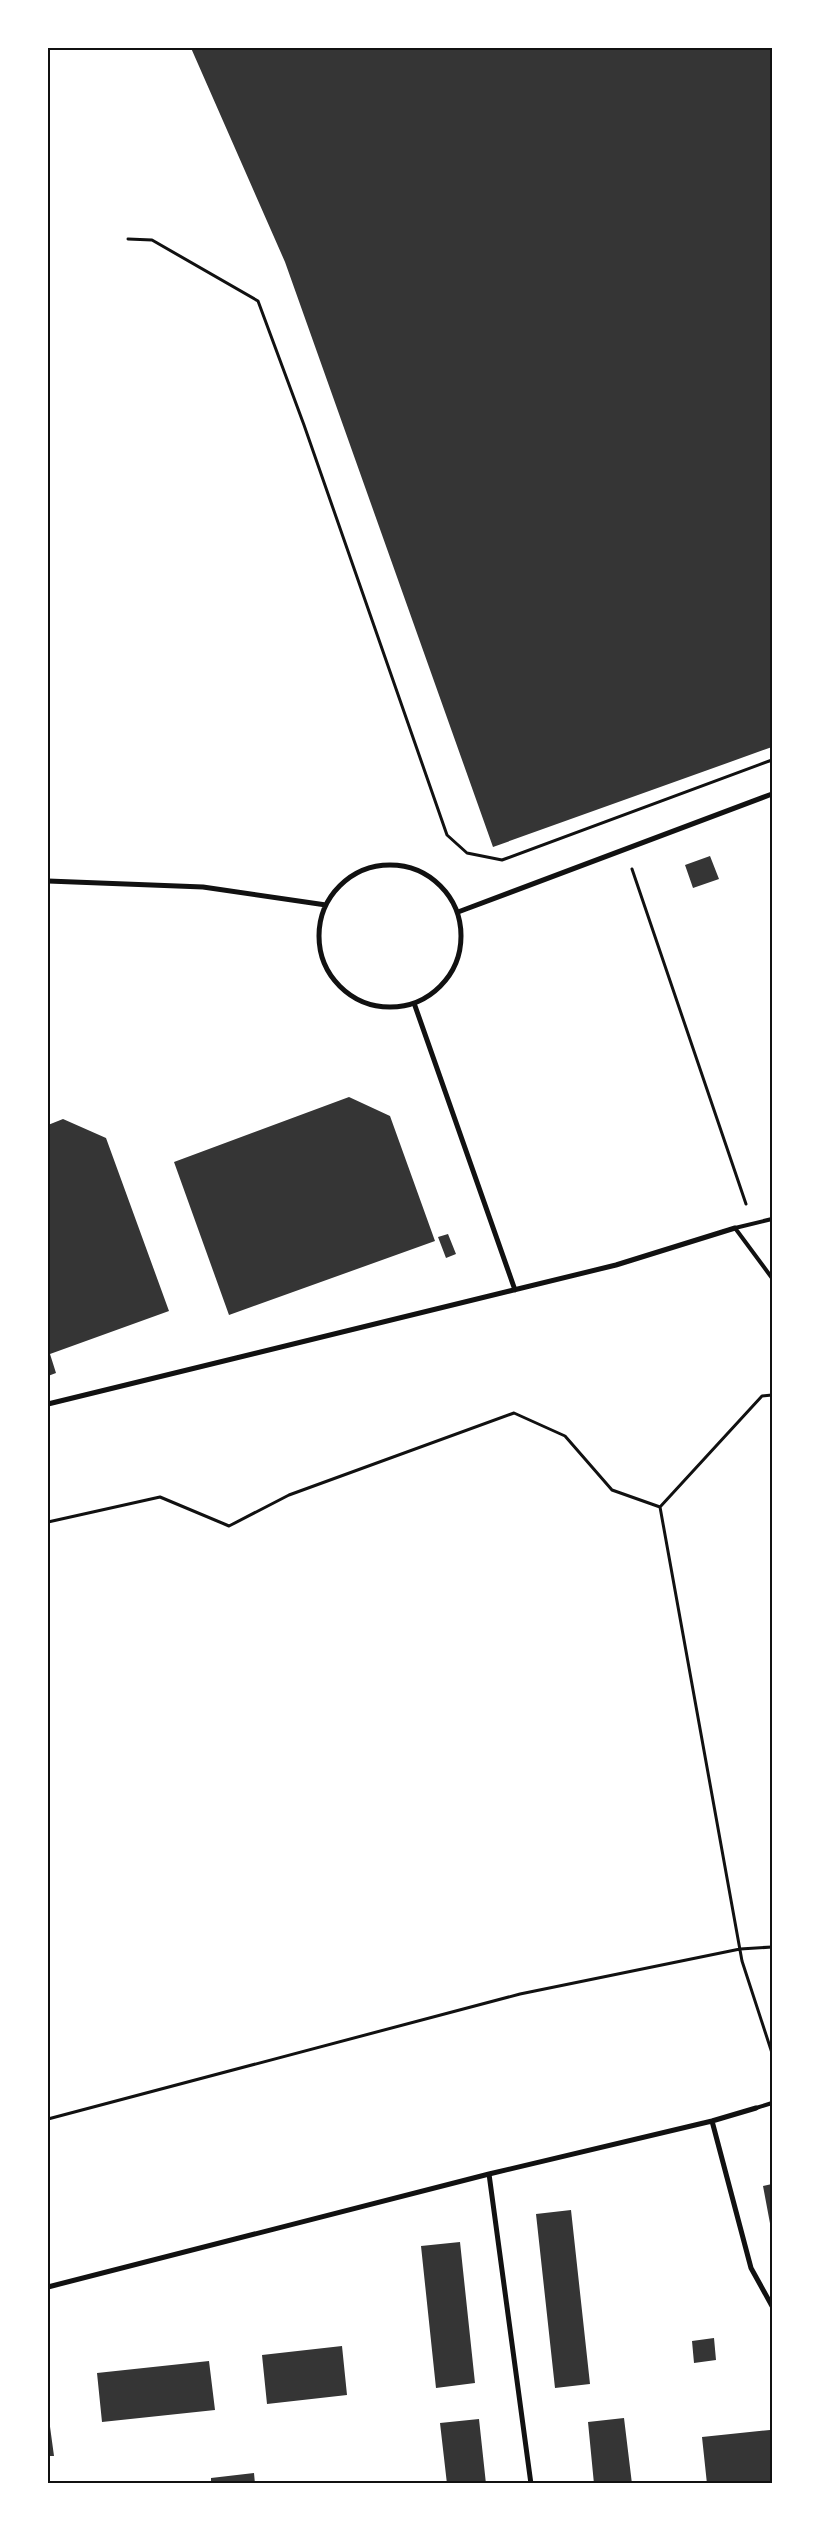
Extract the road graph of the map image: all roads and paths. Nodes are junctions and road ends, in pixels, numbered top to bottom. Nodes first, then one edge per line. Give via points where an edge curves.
1 (128, 239) dead end
2 (772, 760) edge
3 (772, 794) edge
4 (625, 849) junction
5 (48, 882) edge
6 (326, 905) junction
7 (458, 912) junction
8 (414, 1003) junction
9 (772, 1219) edge
10 (753, 1224) junction
11 (735, 1228) junction
12 (772, 1278) edge
13 (515, 1290) junction
14 (772, 1395) edge
15 (48, 1404) edge
16 (660, 1508) junction
17 (48, 1522) edge
18 (772, 1946) edge
19 (740, 1949) junction
20 (772, 2053) edge
21 (772, 2103) edge
22 (756, 2108) joint
23 (48, 2119) edge
24 (712, 2122) junction
25 (489, 2174) junction
26 (48, 2286) edge
27 (772, 2306) edge
28 (531, 2484) edge

1 - 2 path via 152,240 258,301 447,835 468,853 502,860
3 - 4 street
4 - 7 street
4 - 10 path
5 - 6 street via 202,887
6 - 7 street via 336,889 350,877 366,868 388,864 410,867 431,877 447,892
6 - 8 street via 319,928 320,952 330,974 346,992 367,1004 390,1008
7 - 8 street via 461,934 458,956 449,977 434,993
8 - 13 street
9 - 10 lane
10 - 11 lane
11 - 12 lane
11 - 13 street via 616,1266
13 - 15 street
14 - 16 path via 762,1396
16 - 17 path via 612,1490 566,1436 514,1413 289,1495 229,1526 160,1497
16 - 19 path
18 - 19 path
19 - 20 path
19 - 23 path via 520,1994
21 - 22 lane
22 - 24 street
24 - 25 street
24 - 27 street via 751,2268
25 - 26 street
25 - 28 street

